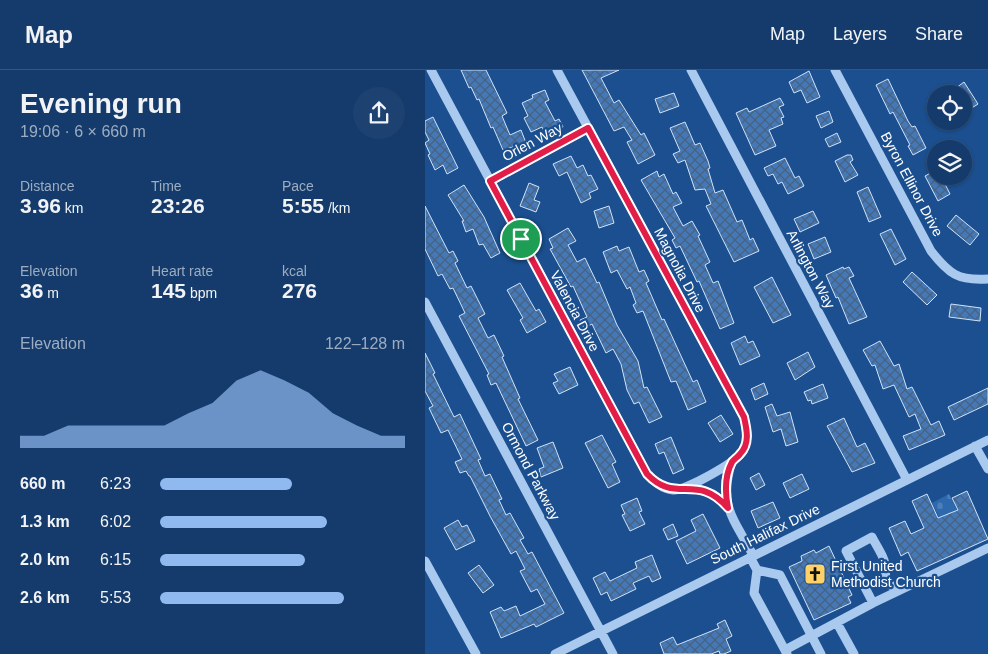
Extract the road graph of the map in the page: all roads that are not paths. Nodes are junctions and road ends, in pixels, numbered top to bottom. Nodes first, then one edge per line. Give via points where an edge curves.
1 (431, 70) edge
2 (557, 70) edge
3 (691, 70) edge
4 (835, 70) edge
5 (588, 128) junction
6 (490, 181) junction
7 (988, 278) edge
8 (425, 302) edge
9 (988, 440) edge
10 (975, 446) junction
11 (732, 461) junction
12 (988, 469) edge
13 (907, 480) junction
14 (684, 488) junction
15 (728, 508) junction
16 (988, 548) edge
17 (751, 556) junction
18 (426, 566) edge
19 (757, 570) junction
20 (899, 590) junction
21 (873, 603) junction
22 (837, 623) junction
23 (601, 631) junction
24 (812, 636) junction
25 (786, 652) edge
26 (476, 654) edge
27 (555, 654) edge
28 (613, 654) edge
29 (821, 654) edge
30 (853, 654) edge

1 - 6 street, Valencia Drive
2 - 5 street, Magnolia Drive
3 - 13 street, Arlington Way
4 - 7 street, Byron Ellinor Drive via 931,250 954,275 965,279
5 - 6 street, Orlen Way
5 - 11 street, Magnolia Drive via 744,417 748,437 742,452
6 - 14 street, Valencia Drive via 647,474 665,488
8 - 23 street, Ormond Parkway
9 - 10 street, South Halifax Drive
10 - 12 street
10 - 13 street, South Halifax Drive
11 - 14 street, Magnolia Drive
11 - 15 street, Valencia Drive via 725,492
13 - 17 street, South Halifax Drive
14 - 15 street, Valencia Drive via 709,492 719,497
15 - 17 street, Valencia Drive
16 - 20 street
17 - 19 street, Valencia Drive
17 - 23 street, South Halifax Drive
18 - 26 street
19 - 24 street via 780,575
19 - 25 street via 754,593
20 - 21 street
20 - 21 street via 887,582 885,562 872,538 846,551
21 - 22 street
22 - 24 street
22 - 30 street
23 - 27 street, South Halifax Drive
23 - 28 street, Ormond Parkway
24 - 25 street
24 - 29 street

